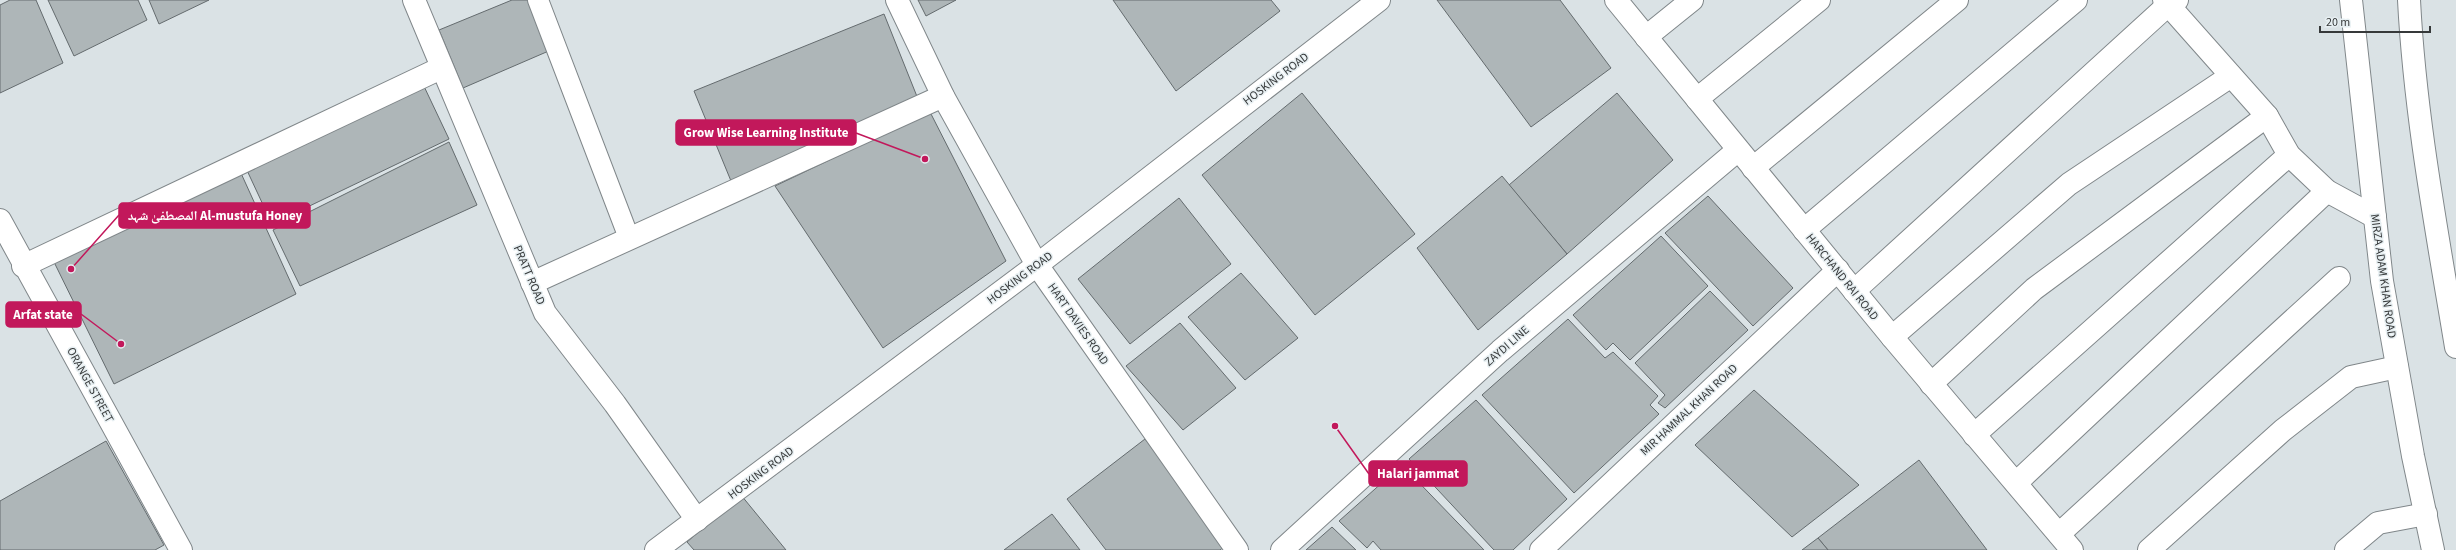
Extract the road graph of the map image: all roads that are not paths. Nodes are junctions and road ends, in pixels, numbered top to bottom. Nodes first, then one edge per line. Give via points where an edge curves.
1 (414, 0) edge
2 (538, 0) edge
3 (897, 0) edge
4 (1379, 0) edge
5 (1616, 0) edge
6 (1692, 0) edge
7 (1820, 0) edge
8 (1957, 0) edge
9 (2076, 0) edge
10 (2351, 0) edge
11 (2409, 0) edge
12 (2170, 2) edge
13 (1646, 37) junction
14 (441, 68) junction
15 (2231, 76) junction
16 (943, 96) junction
17 (1697, 99) junction
18 (2267, 116) junction
19 (1738, 150) junction
20 (2289, 155) junction
21 (1753, 168) junction
22 (2327, 191) junction
23 (2375, 217) junction
24 (1804, 230) junction
25 (3, 234) edge
26 (629, 238) junction
27 (1037, 265) junction
28 (23, 266) junction
29 (1838, 270) junction
30 (2338, 278) dead end
31 (532, 283) junction
32 (1854, 291) junction
33 (1892, 337) junction
34 (2456, 347) edge
35 (2397, 367) junction
36 (1931, 384) junction
37 (1974, 435) junction
38 (2016, 483) junction
39 (2426, 514) junction
40 (697, 520) junction
41 (2066, 542) edge
42 (181, 550) edge
43 (656, 550) edge
44 (1237, 550) edge
45 (1282, 550) edge
46 (1541, 550) edge
47 (2149, 550) edge
48 (2346, 550) edge
49 (2433, 550) edge

1 - 14 street, PRATT ROAD
2 - 26 lane
3 - 16 street, HART DAVIES ROAD
4 - 27 street, HOSKING ROAD
5 - 13 street, HARCHAND RAI ROAD
6 - 13 street
7 - 17 street
8 - 21 street
9 - 24 street
10 - 23 street, MIRZA ADAM KHAN ROAD
11 - 34 street via 2412,60
12 - 15 street
12 - 32 street
13 - 17 street, HARCHAND RAI ROAD
14 - 28 street
14 - 31 street, PRATT ROAD
15 - 18 street
15 - 33 street via 2068,184
16 - 26 street
16 - 27 street, HART DAVIES ROAD
17 - 19 street, HARCHAND RAI ROAD
18 - 20 street
18 - 36 street via 2034,288
19 - 21 street, HARCHAND RAI ROAD
19 - 45 street, ZAYDI LINE via 1500,351
20 - 22 street
20 - 37 street
21 - 24 street, HARCHAND RAI ROAD
22 - 23 street
22 - 38 street
23 - 35 street, MIRZA ADAM KHAN ROAD via 2382,281
24 - 29 street, HARCHAND RAI ROAD
25 - 28 street, ORANGE STREET
26 - 31 street
27 - 40 street, HOSKING ROAD
27 - 44 street, HART DAVIES ROAD
28 - 42 street, ORANGE STREET
29 - 32 street, HARCHAND RAI ROAD
29 - 46 street, MIR HAMMAL KHAN ROAD
30 - 41 street
31 - 40 street, PRATT ROAD via 545,313 615,404
32 - 33 street, HARCHAND RAI ROAD
33 - 36 street, HARCHAND RAI ROAD
35 - 39 street, MIRZA ADAM KHAN ROAD
35 - 47 street via 2351,377 2283,430
36 - 37 street, HARCHAND RAI ROAD
37 - 38 street, HARCHAND RAI ROAD
38 - 41 street, HARCHAND RAI ROAD
39 - 48 street via 2378,523
39 - 49 street, MIRZA ADAM KHAN ROAD
40 - 43 street, HOSKING ROAD

